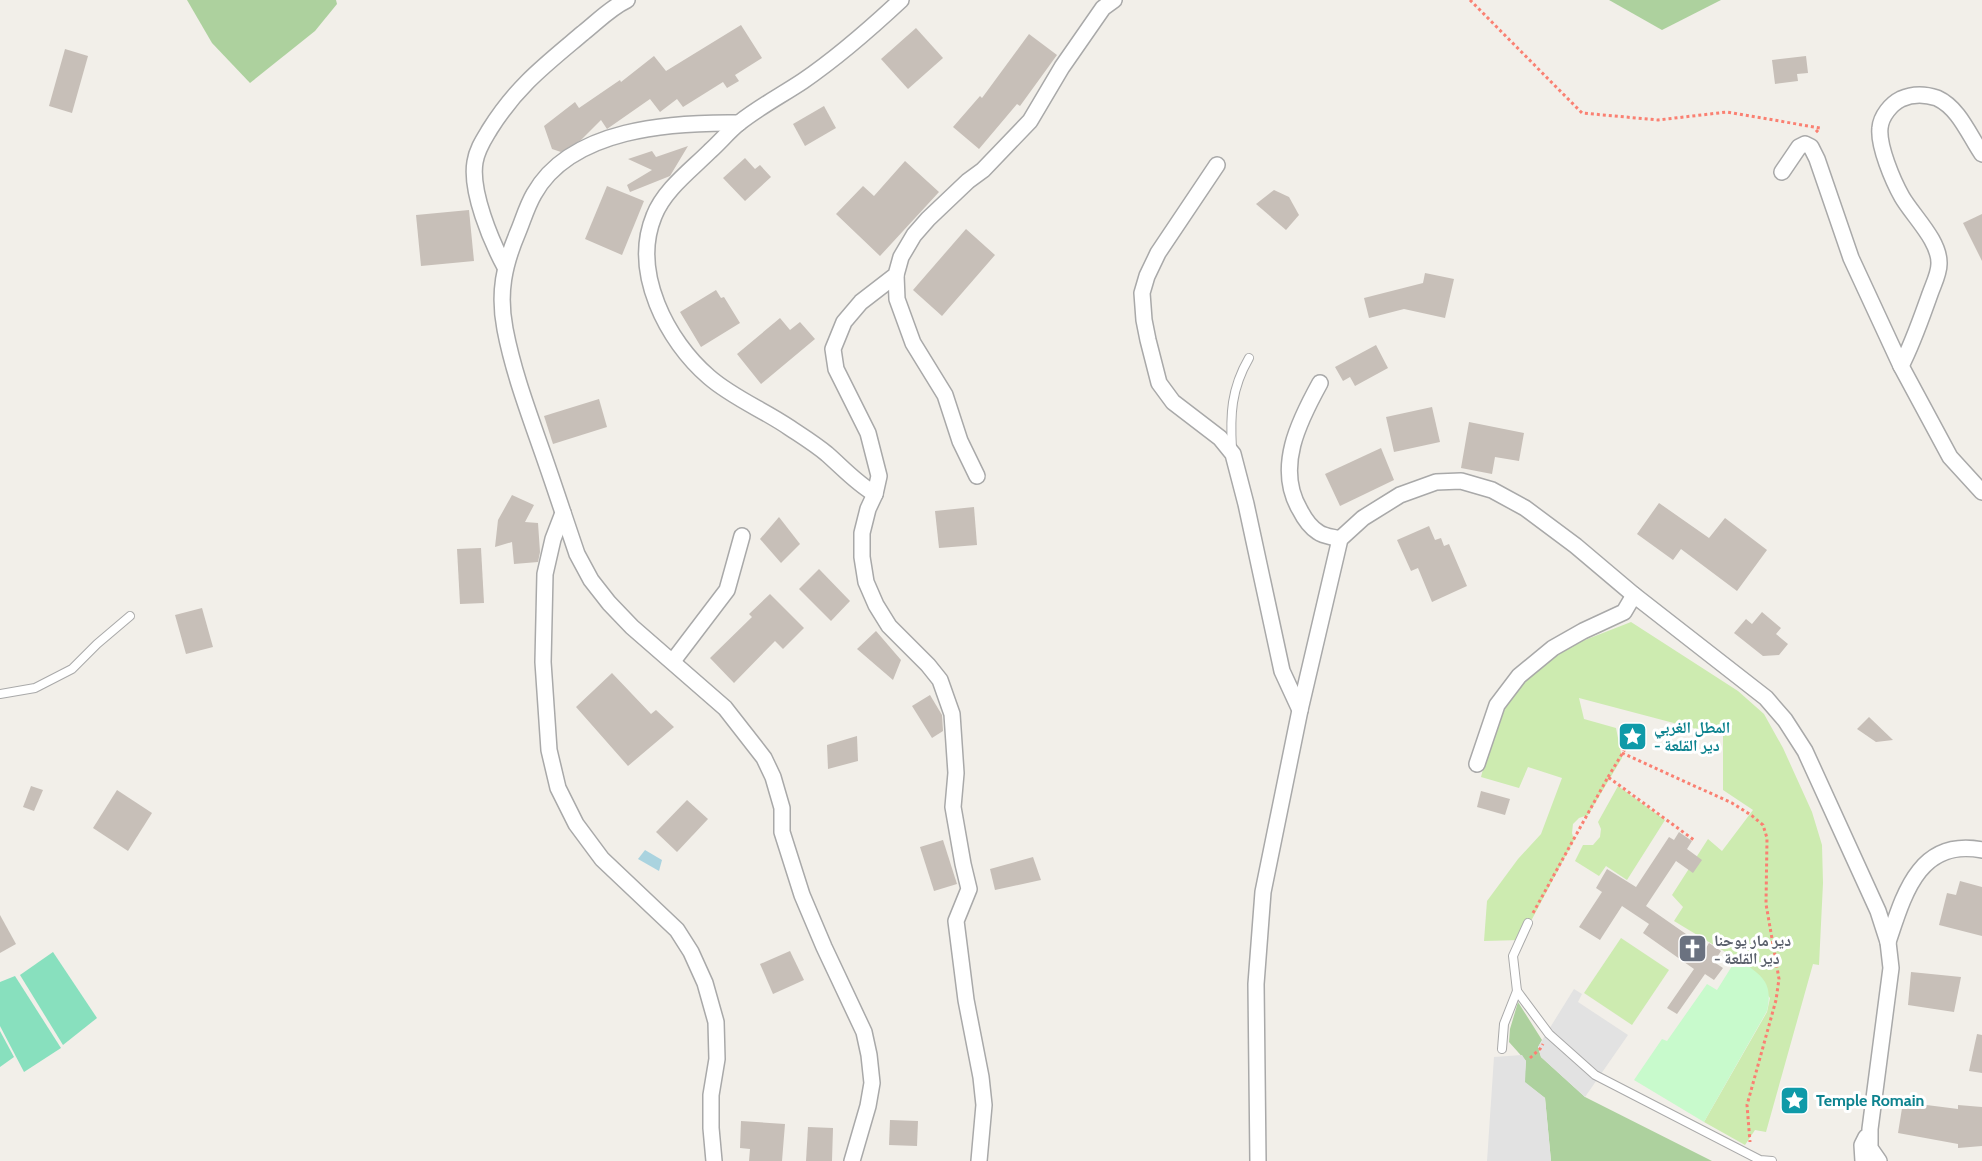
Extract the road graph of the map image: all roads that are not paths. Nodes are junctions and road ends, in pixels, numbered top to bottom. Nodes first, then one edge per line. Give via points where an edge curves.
1 (627, 0) edge
2 (901, 0) edge
3 (1114, 0) edge
4 (739, 123) junction
5 (1982, 154) edge
6 (1217, 165) dead end
7 (1782, 172) dead end
8 (505, 267) junction
9 (896, 275) junction
10 (1249, 358) dead end
11 (1901, 366) junction
12 (1320, 383) dead end
13 (1233, 454) junction
14 (976, 476) dead end
15 (1982, 492) edge
16 (875, 494) junction
17 (563, 513) junction
18 (742, 536) dead end
19 (1340, 539) junction
20 (1634, 595) junction
21 (130, 616) dead end
22 (673, 661) junction
23 (0, 694) edge
24 (1299, 710) junction
25 (1477, 764) dead end
26 (1982, 850) edge
27 (1529, 920) road end
28 (1888, 942) junction
29 (1517, 991) junction
30 (1502, 1049) dead end
31 (1756, 1158) edge
32 (1868, 1160) edge
33 (714, 1161) edge
34 (852, 1161) edge
35 (979, 1161) edge
36 (1258, 1161) edge
37 (1772, 1161) edge

1 - 8 street via 597,20 532,76 511,99 479,147 474,182 489,234
2 - 4 street via 806,79
3 - 9 street via 1103,8 1062,67 1030,121 914,235
4 - 8 street via 681,123 646,129 588,147 568,159 534,194
4 - 16 street via 686,174 654,215 648,271 659,308 668,329 709,377 795,431
5 - 11 street via 1950,106 1932,96 1903,98 1883,117 1880,137 1887,160 1902,196 1936,249 1939,266
6 - 13 street via 1158,253 1142,293 1159,383 1173,402 1220,438
7 - 11 street via 1799,147 1811,147 1851,258
8 - 17 street via 505,328 518,382
9 - 14 street via 897,299 909,334 945,395
9 - 16 street via 861,302 844,322 833,349 836,369 868,433 879,476
10 - 13 lane via 1239,375 1230,416
11 - 15 street via 1950,458
12 - 19 street via 1296,433 1290,455 1291,487 1294,500 1310,525 1319,533
13 - 24 street via 1282,672
16 - 35 street via 862,532 866,582 889,626 940,680 952,714 956,773 953,807 969,889 956,921 984,1105
17 - 22 street via 591,580 632,627
17 - 33 street via 544,574 543,662 549,750 558,788 576,824 602,859 677,930 705,983 716,1022 717,1059 711,1095
18 - 22 street via 727,590
19 - 20 street via 1363,518 1400,495 1436,482 1461,481 1492,490 1525,508
19 - 24 street
20 - 25 street via 1624,612 1553,648 1519,676 1497,705
20 - 28 street via 1766,698 1785,720 1805,750 1878,911
21 - 23 lane via 72,669 35,688
22 - 34 street via 725,708 764,758 782,808 782,832 802,895 864,1032 872,1083
24 - 36 street via 1263,892 1256,984
26 - 28 street via 1946,851 1927,861 1905,896
27 - 29 lane via 1513,956
28 - 32 street via 1891,968 1870,1129 1862,1145
29 - 30 lane via 1504,1024
29 - 31 lane via 1546,1032 1595,1075
31 - 37 lane

